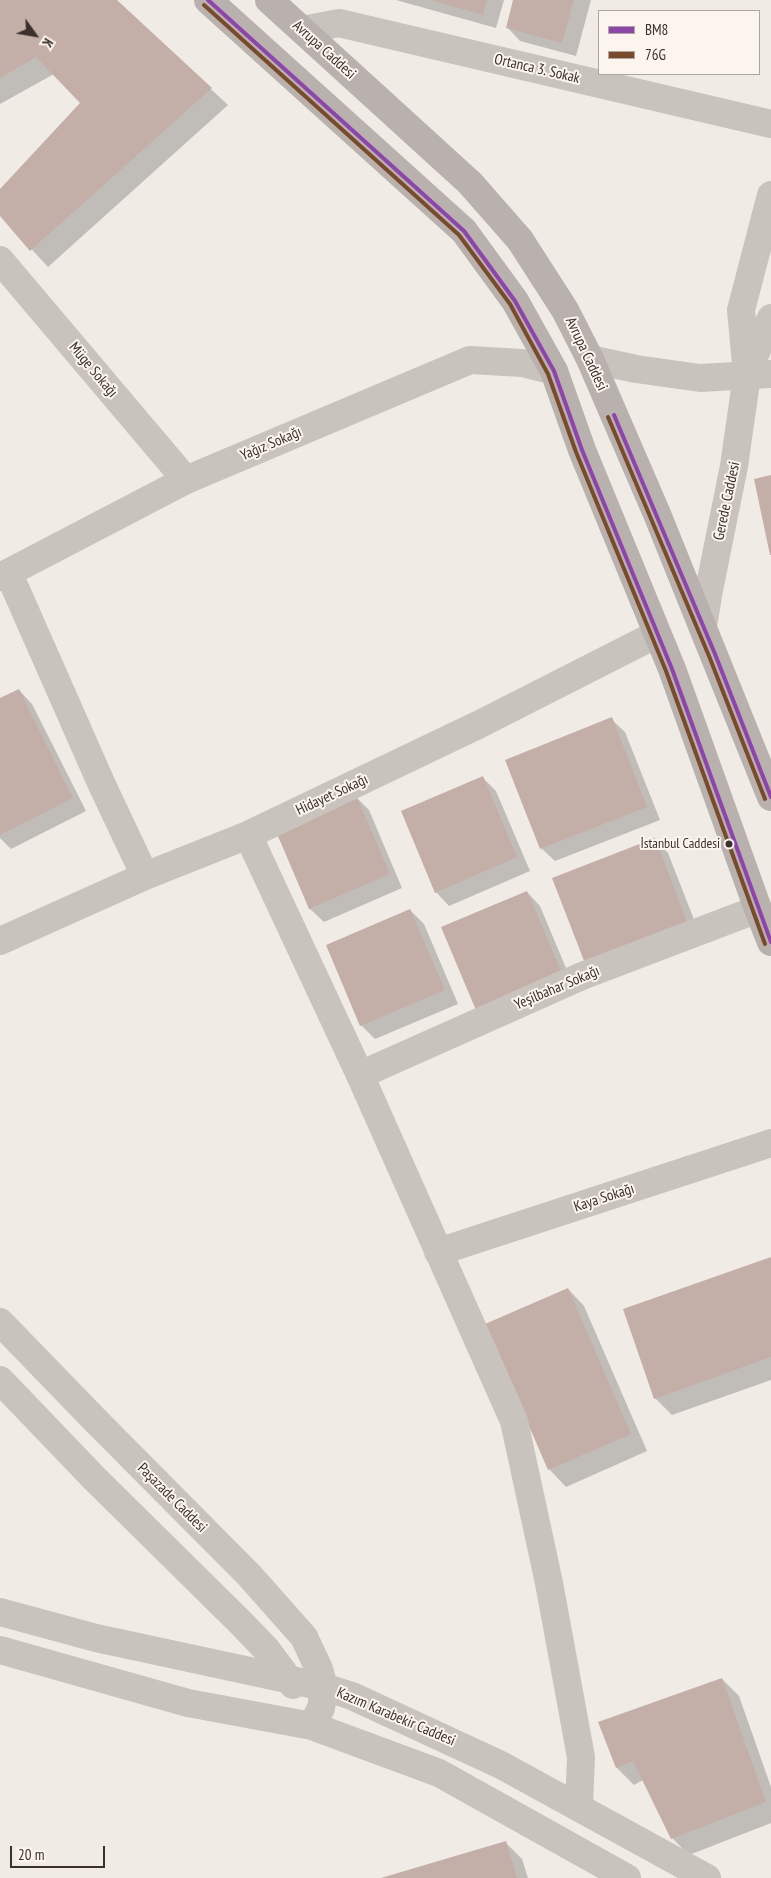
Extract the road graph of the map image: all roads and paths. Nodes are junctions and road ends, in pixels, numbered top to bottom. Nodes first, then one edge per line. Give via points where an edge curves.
1 (208, 0) edge
2 (269, 0) edge
3 (302, 30) junction
4 (771, 124) edge
5 (771, 195) edge
6 (0, 260) edge
7 (771, 318) edge
8 (590, 359) junction
9 (554, 371) junction
10 (759, 374) edge
11 (186, 480) junction
12 (4, 576) edge
13 (703, 626) junction
14 (657, 634) junction
15 (771, 797) edge
16 (248, 835) junction
17 (145, 876) junction
18 (758, 909) junction
19 (0, 941) edge
20 (771, 942) edge
21 (360, 1075) junction
22 (771, 1143) edge
23 (438, 1252) junction
24 (0, 1322) edge
25 (0, 1380) edge
26 (0, 1612) edge
27 (0, 1650) edge
28 (288, 1679) junction
29 (324, 1687) junction
30 (312, 1726) junction
31 (579, 1806) junction
32 (628, 1878) edge
33 (707, 1878) edge

1 - 9 main road via 464,231 515,301
2 - 3 main road, Avrupa Caddesi
3 - 4 street, Ortanca 3. Sokak via 339,23
3 - 8 main road, Avrupa Caddesi via 476,190 520,240 565,310
5 - 10 street, Gerede Caddesi via 741,310
6 - 11 street, Müge Sokağı
7 - 10 street, Gerede Caddesi
8 - 9 main road
8 - 10 street via 700,378
8 - 13 main road, Avrupa Caddesi
9 - 11 street, Yağız Sokağı via 522,363 470,360
9 - 14 main road via 582,450
10 - 13 street, Gerede Caddesi via 734,466
11 - 12 street, Yağız Sokağı
12 - 17 street
13 - 15 main road, Avrupa Caddesi
14 - 16 street, Hidayet Sokağı via 480,724
14 - 18 main road
16 - 17 street, Hidayet Sokağı
16 - 21 street
17 - 19 street, Hidayet Sokağı
18 - 20 main road
18 - 21 street, Yeşilbahar Sokağı via 582,976
21 - 23 street
22 - 23 street, Kaya Sokağı
23 - 31 street via 514,1421 549,1583 581,1757
24 - 29 street, Paşazade Caddesi via 261,1589 304,1638
25 - 28 street via 241,1623 267,1650
26 - 28 street, Kazım Karabekir Caddesi via 96,1638
27 - 30 street via 188,1703
28 - 29 street, Kazım Karabekir Caddesi
28 - 30 street
29 - 30 street via 321,1708
29 - 31 street, Kazım Karabekir Caddesi via 401,1718
30 - 32 street via 438,1773
31 - 33 street, Kazım Karabekir Caddesi

